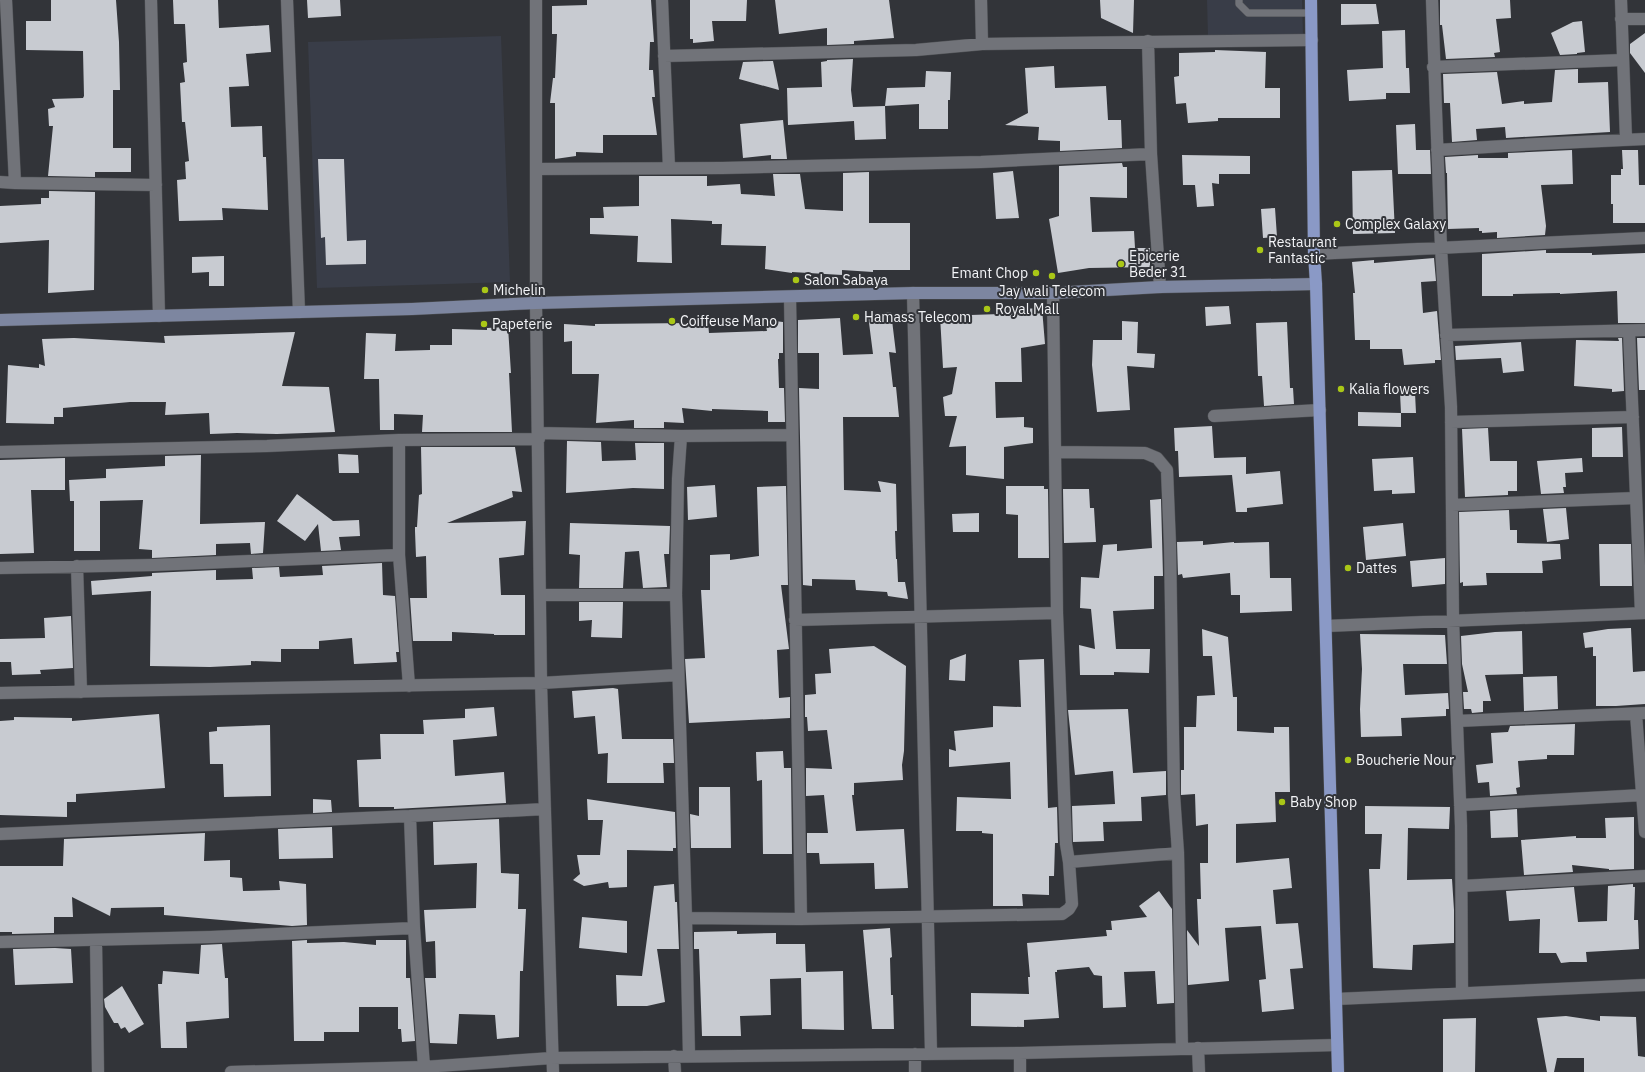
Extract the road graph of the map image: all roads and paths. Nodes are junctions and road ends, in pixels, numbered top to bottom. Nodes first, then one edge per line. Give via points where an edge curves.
1 (6, 0) edge
2 (152, 0) edge
3 (287, 0) edge
4 (536, 0) edge
5 (662, 0) edge
6 (981, 0) edge
7 (1239, 0) edge
8 (1311, 0) edge
9 (1432, 0) edge
10 (1621, 0) edge
11 (1311, 13) junction
12 (1622, 19) junction
13 (1645, 19) edge
14 (1312, 40) junction
15 (1148, 41) junction
16 (982, 44) junction
17 (664, 56) junction
18 (1623, 60) junction
19 (1433, 67) junction
20 (1626, 139) junction
21 (1645, 140) edge
22 (1437, 150) junction
23 (1151, 154) junction
24 (669, 168) junction
25 (536, 169) junction
26 (0, 182) edge
27 (15, 182) junction
28 (156, 185) junction
29 (1645, 238) edge
30 (1441, 248) junction
31 (1314, 254) junction
32 (1316, 284) junction
33 (1160, 287) junction
34 (913, 293) junction
35 (1053, 293) junction
36 (790, 297) junction
37 (536, 303) junction
38 (299, 312) junction
39 (159, 316) junction
40 (0, 320) edge
41 (1645, 330) edge
42 (1630, 331) junction
43 (1446, 335) junction
44 (1320, 410) junction
45 (1214, 416) dead end
46 (1633, 417) junction
47 (1451, 422) junction
48 (792, 435) junction
49 (539, 436) junction
50 (681, 436) junction
51 (399, 440) junction
52 (1640, 447) edge
53 (0, 452) edge
54 (1055, 452) junction
55 (1636, 498) junction
56 (1452, 505) junction
57 (400, 555) junction
58 (77, 566) junction
59 (0, 568) edge
60 (676, 594) junction
61 (540, 595) junction
62 (1057, 612) junction
63 (1643, 613) edge
64 (921, 617) junction
65 (795, 620) junction
66 (1453, 620) junction
67 (1326, 626) junction
68 (678, 675) junction
69 (541, 683) junction
70 (409, 686) junction
71 (81, 692) junction
72 (0, 693) edge
73 (1641, 713) edge
74 (1457, 721) junction
75 (1643, 795) junction
76 (1460, 805) junction
77 (545, 809) junction
78 (410, 816) junction
79 (1645, 824) edge
80 (1645, 832) edge
81 (0, 834) edge
82 (1178, 853) junction
83 (1069, 862) junction
84 (1645, 876) edge
85 (1462, 886) junction
86 (686, 918) junction
87 (928, 918) junction
88 (801, 919) junction
89 (414, 928) junction
90 (96, 940) junction
91 (0, 942) edge
92 (1645, 985) edge
93 (1462, 993) junction
94 (1336, 999) junction
95 (1337, 1044) junction
96 (1198, 1048) junction
97 (1182, 1049) junction
98 (931, 1053) junction
99 (1020, 1053) junction
100 (915, 1054) junction
101 (674, 1056) junction
102 (688, 1056) junction
103 (552, 1058) junction
104 (416, 1069) edge
105 (307, 1071) edge
106 (98, 1072) edge
107 (232, 1072) edge
108 (553, 1072) edge
109 (675, 1072) edge
110 (915, 1072) edge
111 (1020, 1072) edge
112 (1199, 1072) edge
113 (1338, 1072) edge

1 - 27 street
2 - 28 street
3 - 38 street
4 - 25 street
5 - 17 street
6 - 16 street
7 - 11 lane via 1239,4 1248,13
8 - 11 main road
9 - 19 street
10 - 12 street
11 - 14 main road
12 - 13 street
12 - 18 street
14 - 15 street
14 - 31 main road
15 - 16 street
15 - 23 street
16 - 17 street via 916,50
17 - 24 street
18 - 19 street
18 - 20 street
19 - 22 street
20 - 21 street
20 - 22 street
22 - 30 street
23 - 24 street via 981,162
23 - 33 street
24 - 25 street
25 - 37 street
26 - 27 street
27 - 28 street
28 - 39 street
29 - 30 street
30 - 31 street
30 - 43 street
31 - 32 main road
32 - 33 street
32 - 44 main road
33 - 35 street
34 - 35 street
34 - 36 street
34 - 64 street
35 - 54 street
36 - 37 street
36 - 48 street
37 - 38 street
37 - 49 street
38 - 39 street
39 - 40 street
41 - 42 street
42 - 43 street
42 - 46 street
43 - 47 street
44 - 45 street
44 - 67 main road
46 - 47 street
46 - 52 street
47 - 56 street
48 - 50 street
48 - 65 street
49 - 50 street
49 - 51 street
49 - 61 street
50 - 60 street
51 - 53 street via 267,446
51 - 57 street
52 - 55 street
54 - 62 street
54 - 82 street via 1145,453 1157,458 1167,470 1174,794
55 - 56 street
55 - 63 street
56 - 66 street
57 - 58 street
57 - 70 street
58 - 59 street
58 - 71 street
60 - 61 street
60 - 68 street
61 - 69 street
62 - 64 street
62 - 83 street via 1066,844
63 - 66 street
64 - 65 street
64 - 87 street
65 - 88 street
66 - 67 street
66 - 74 street
67 - 94 main road
68 - 69 street
68 - 86 street
69 - 70 street
69 - 77 street
70 - 71 street
71 - 72 street
73 - 74 street
73 - 75 street
74 - 76 street
75 - 76 street
75 - 79 street
76 - 85 street
77 - 78 street
77 - 103 street
78 - 81 street
78 - 89 street
79 - 80 street
82 - 83 street
82 - 97 street
83 - 87 street via 1072,904 1062,914
84 - 85 street
85 - 93 street
86 - 88 street
86 - 102 street
87 - 88 street
87 - 98 street
89 - 90 street
89 - 104 street
90 - 91 street
90 - 106 street
92 - 93 street
93 - 94 street
94 - 95 main road
95 - 96 street
95 - 113 main road
96 - 97 street
96 - 112 street
97 - 99 street
98 - 99 street
98 - 100 street
99 - 111 street
100 - 102 street
100 - 110 street
101 - 102 street
101 - 103 street
101 - 109 street
103 - 104 street
103 - 108 street
104 - 105 street
105 - 107 street

